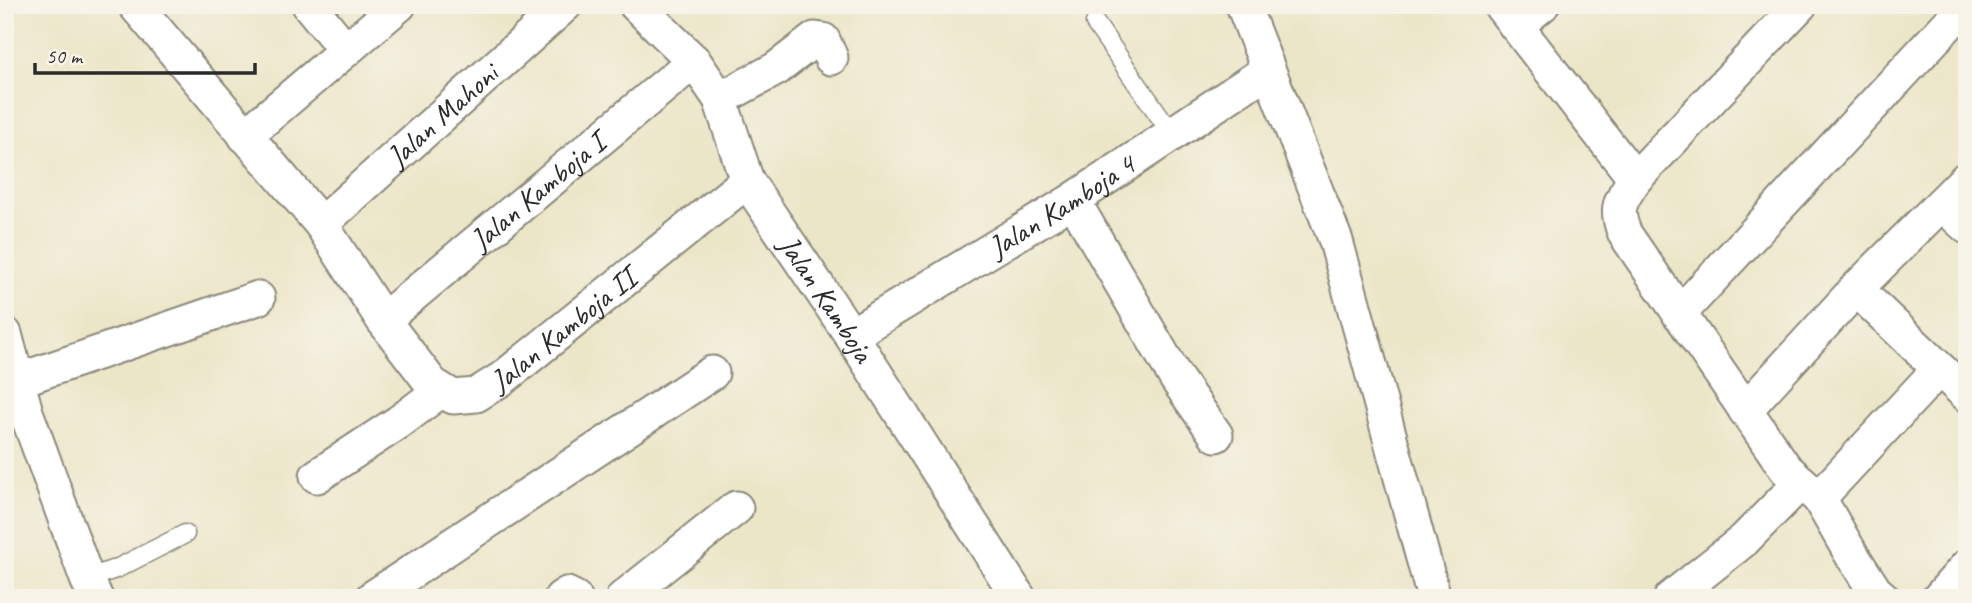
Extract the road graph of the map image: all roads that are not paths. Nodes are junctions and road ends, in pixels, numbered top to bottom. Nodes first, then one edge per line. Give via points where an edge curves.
1 (135, 5) edge
2 (309, 5) edge
3 (399, 5) edge
4 (565, 5) edge
5 (636, 5) edge
6 (1243, 5) edge
7 (1542, 5) edge
8 (1800, 5) edge
9 (1966, 5) edge
10 (1508, 15) edge
11 (1095, 23) dead end
12 (345, 49) junction
13 (831, 58) dead end
14 (694, 61) junction
15 (1268, 71) junction
16 (720, 99) junction
17 (1172, 134) junction
18 (245, 136) junction
19 (1967, 178) edge
20 (1635, 179) junction
21 (747, 181) junction
22 (1073, 200) junction
23 (1942, 204) junction
24 (321, 224) junction
25 (1967, 227) edge
26 (1856, 289) junction
27 (258, 298) dead end
28 (1679, 314) junction
29 (383, 320) junction
30 (5, 334) edge
31 (851, 335) junction
32 (1939, 369) junction
33 (712, 373) dead end
34 (19, 380) junction
35 (440, 391) junction
36 (1967, 395) edge
37 (1745, 410) junction
38 (1216, 436) dead end
39 (317, 475) dead end
40 (1810, 490) junction
41 (736, 508) dead end
42 (185, 534) dead end
43 (1967, 566) edge
44 (91, 589) edge
45 (372, 598) edge
46 (561, 598) edge
47 (575, 598) edge
48 (623, 598) edge
49 (1018, 598) edge
50 (1434, 598) edge
51 (1671, 598) edge
52 (1883, 598) edge
53 (1938, 598) edge

1 - 18 street
2 - 12 street
3 - 12 street
4 - 24 street, Jalan Mahoni
5 - 14 street, Jalan Kamboja
6 - 15 street
7 - 10 street
8 - 20 street
9 - 28 street
10 - 20 street
11 - 17 lane
12 - 18 street
13 - 16 street via 823,40 815,39 776,69
14 - 16 street, Jalan Kamboja
14 - 29 street, Jalan Kamboja I
15 - 17 street, Jalan Kamboja 4
15 - 50 street via 1336,241
16 - 21 street, Jalan Kamboja
17 - 22 street, Jalan Kamboja 4
18 - 24 street
19 - 23 street
20 - 28 street via 1620,202 1619,219
21 - 31 street, Jalan Kamboja
21 - 35 street, Jalan Kamboja II via 503,378 476,395 453,397
22 - 31 street, Jalan Kamboja 4
22 - 38 street via 1176,378
23 - 25 street
23 - 26 street
24 - 29 street
26 - 32 street
26 - 37 street
27 - 34 street
28 - 37 street
29 - 35 street
30 - 34 street
31 - 49 street, Jalan Kamboja
32 - 36 street
32 - 40 street
33 - 45 street
34 - 44 street via 26,412
35 - 39 street
37 - 40 street via 1786,469
40 - 51 street
40 - 52 street
41 - 48 street
42 - 44 lane via 118,568
43 - 53 street
46 - 47 street via 567,594

